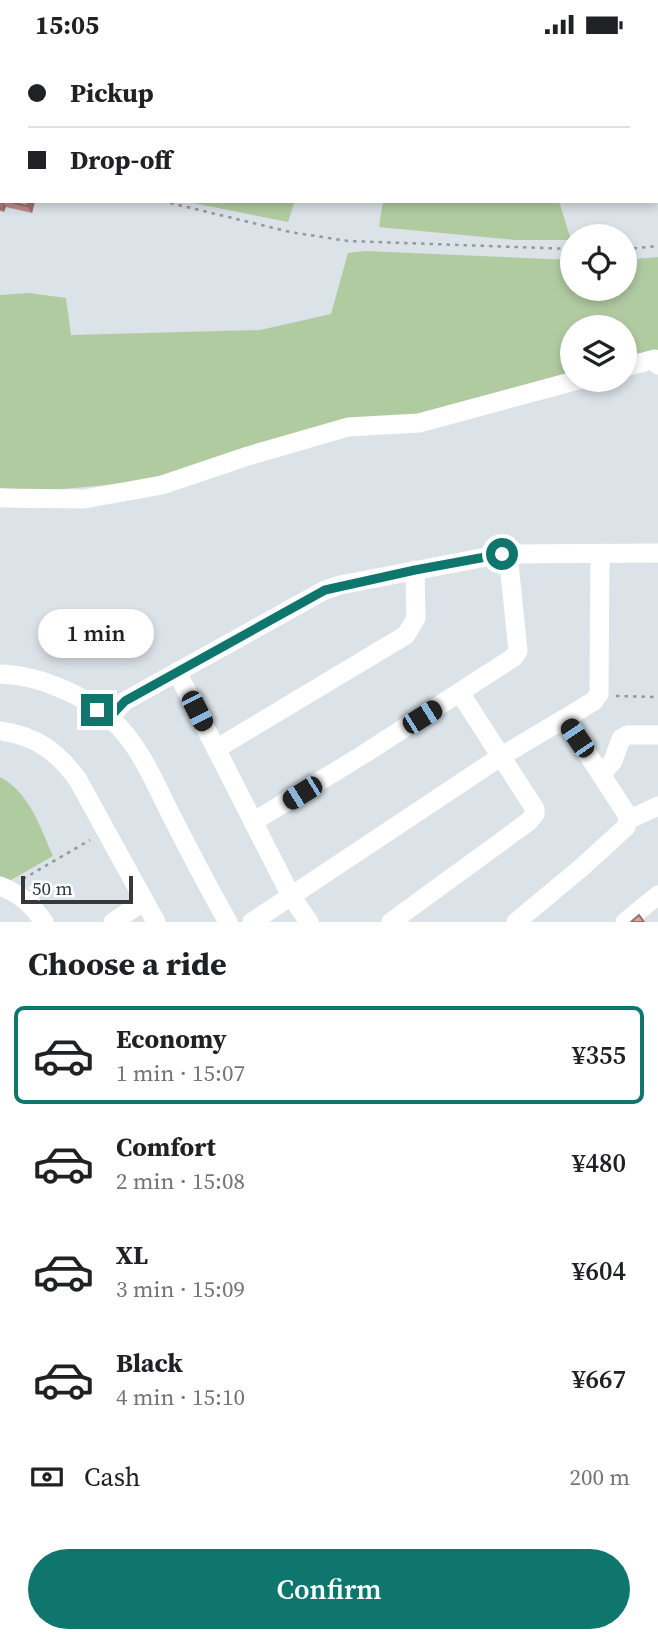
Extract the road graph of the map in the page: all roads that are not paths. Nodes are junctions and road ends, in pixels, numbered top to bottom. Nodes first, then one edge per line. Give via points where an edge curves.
1 (637, 364) edge
2 (658, 365) edge
3 (560, 385) edge
4 (0, 498) edge
5 (658, 553) edge
6 (508, 554) junction
7 (600, 554) junction
8 (415, 570) junction
9 (177, 672) junction
10 (0, 674) edge
11 (460, 693) junction
12 (109, 718) junction
13 (565, 719) junction
14 (0, 731) edge
15 (658, 735) edge
16 (216, 749) junction
17 (500, 757) junction
18 (601, 775) junction
19 (658, 806) edge
20 (628, 820) junction
21 (253, 822) junction
22 (6, 889) edge
23 (658, 895) edge
24 (291, 896) junction
25 (144, 901) junction
26 (44, 922) edge
27 (113, 922) edge
28 (156, 922) edge
29 (228, 922) edge
30 (252, 922) edge
31 (309, 922) edge
32 (391, 922) edge
33 (516, 922) edge
34 (625, 922) edge

1 - 2 street via 655,359
3 - 4 street via 419,422 348,427 162,485 83,499
5 - 7 street
6 - 7 street
6 - 8 street
6 - 11 street via 518,651
7 - 13 street via 599,694
8 - 9 street via 325,590
8 - 16 street via 416,618 406,635
9 - 12 street via 125,701
9 - 16 street
10 - 12 street via 46,683
11 - 17 street
11 - 21 street
12 - 29 street via 145,764
13 - 17 street
13 - 18 street
14 - 25 street via 19,734 58,754 78,780
15 - 18 street via 621,739 613,761
16 - 21 street
17 - 24 street
17 - 32 street via 534,809 533,818
18 - 20 street
19 - 20 street
20 - 33 street via 581,868
21 - 24 street
22 - 26 street via 34,907
23 - 34 street
24 - 30 street
24 - 31 street
25 - 27 street
25 - 28 street

